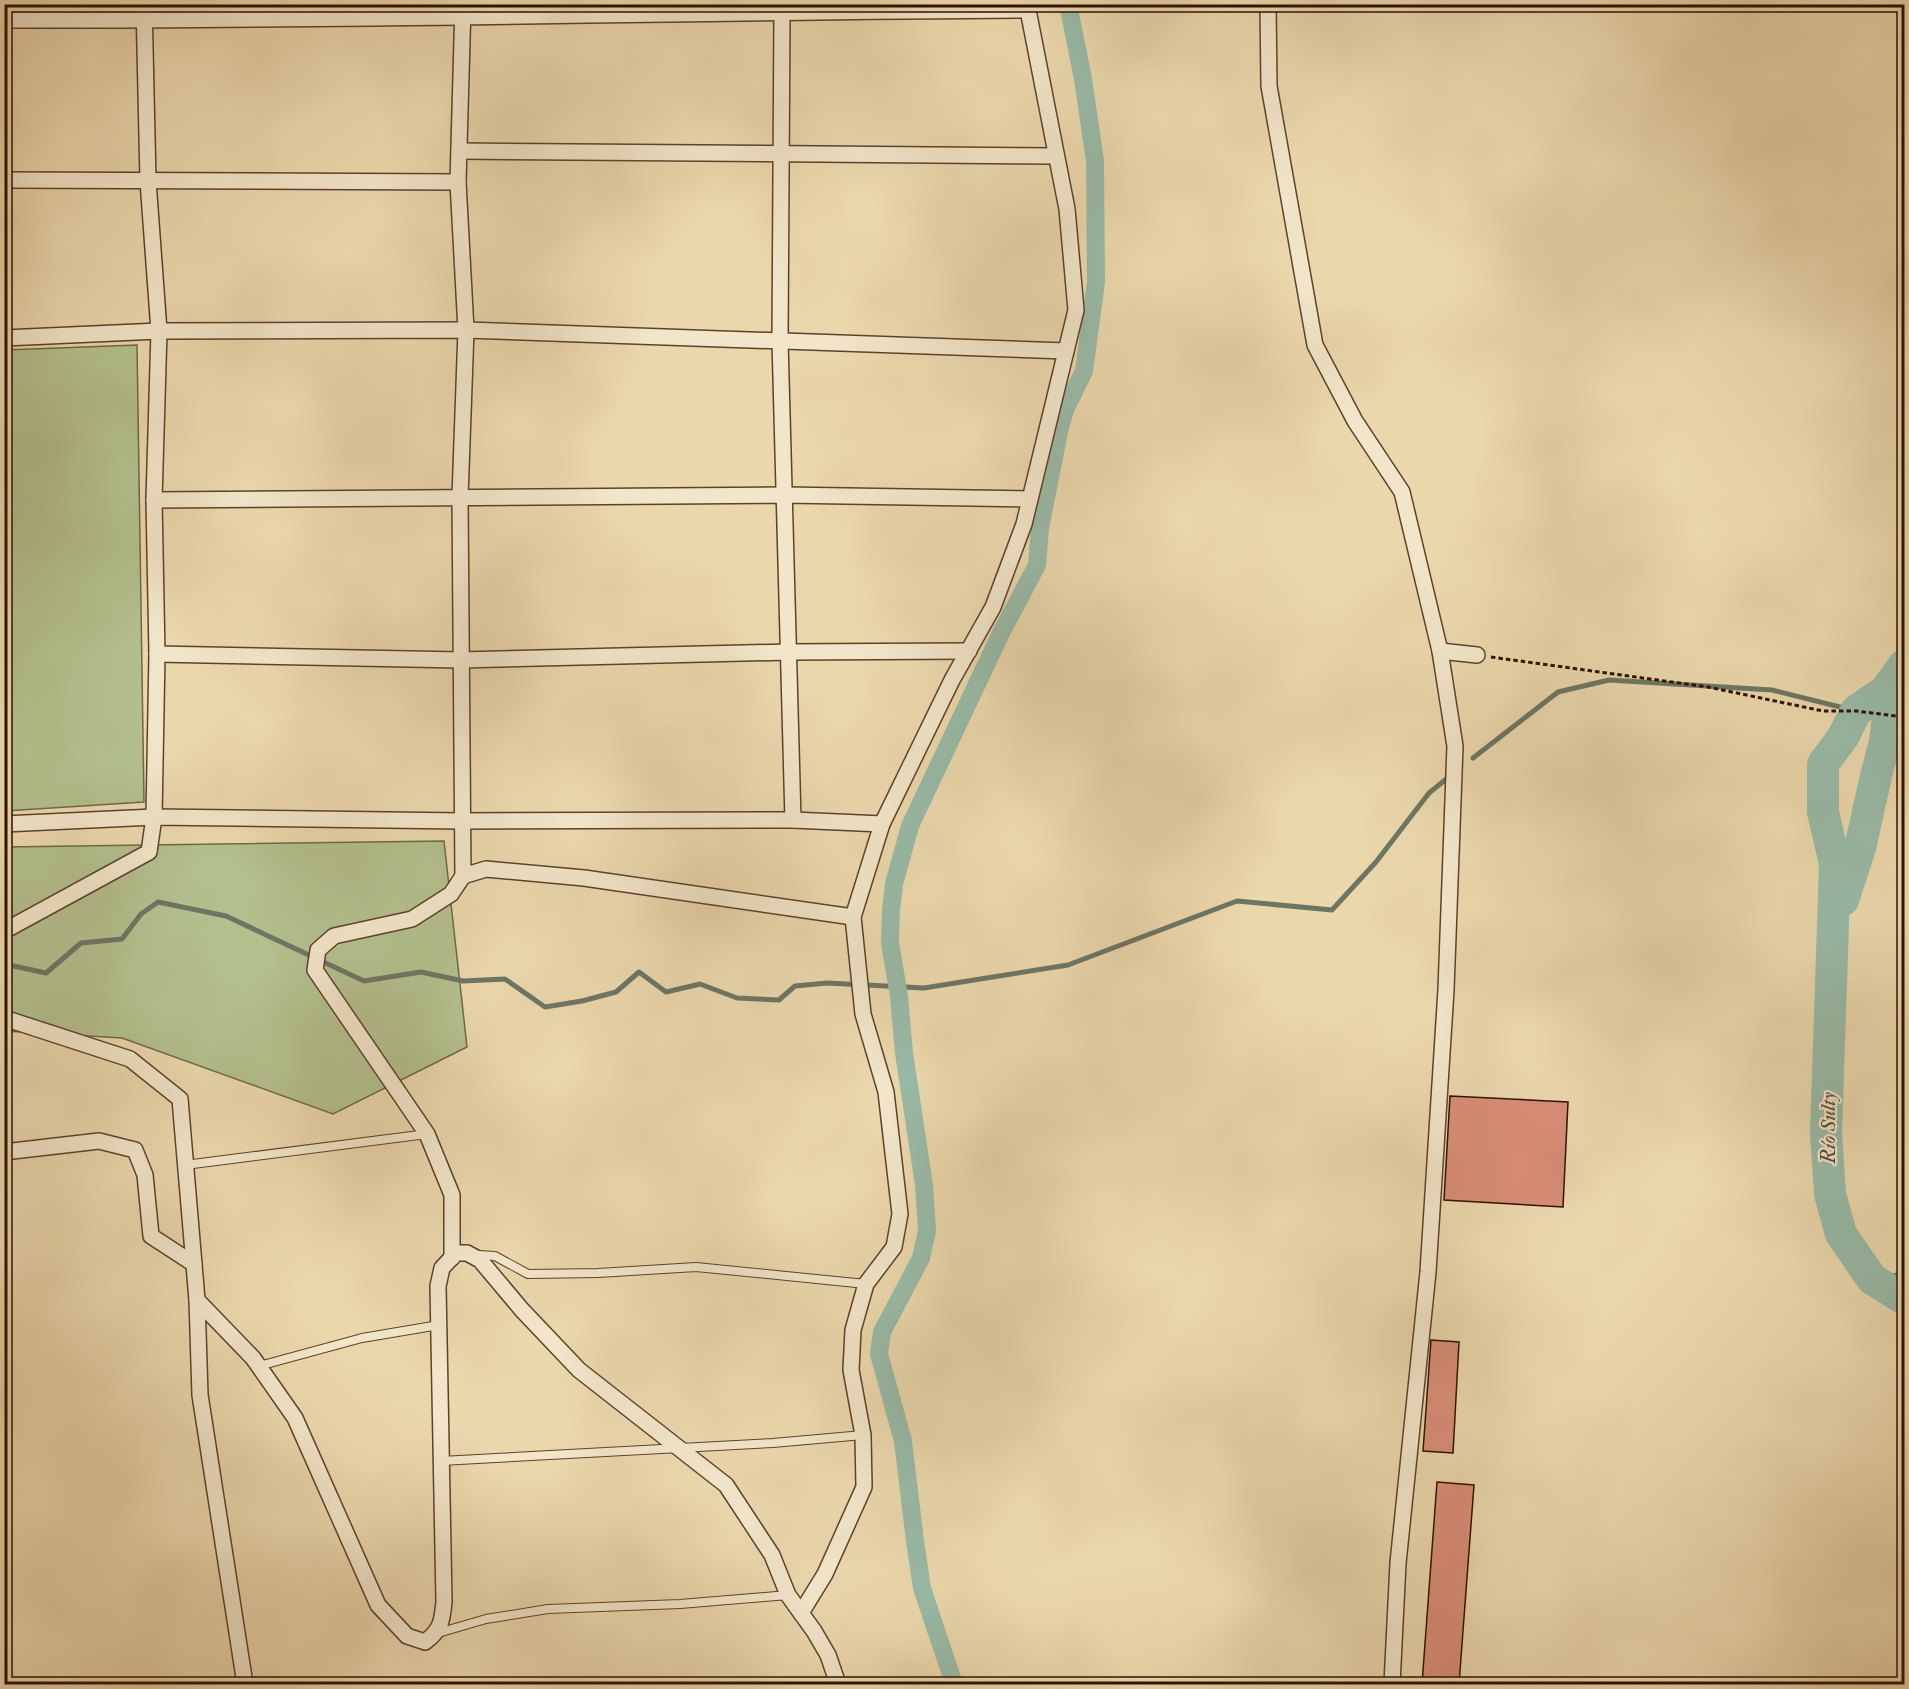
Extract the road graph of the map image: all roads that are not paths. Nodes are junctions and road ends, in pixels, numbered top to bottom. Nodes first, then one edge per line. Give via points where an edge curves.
1 (1268, 4) edge
2 (719, 8) edge
3 (463, 10) edge
4 (144, 12) edge
5 (782, 12) junction
6 (4, 20) edge
7 (459, 151) junction
8 (781, 154) junction
9 (1056, 156) junction
10 (4, 180) edge
11 (148, 181) junction
12 (458, 182) junction
13 (466, 330) junction
14 (159, 331) junction
15 (4, 338) edge
16 (780, 341) junction
17 (1066, 351) junction
18 (784, 495) junction
19 (460, 497) junction
20 (1030, 499) junction
21 (154, 500) junction
22 (969, 651) junction
23 (1440, 651) junction
24 (789, 652) junction
25 (157, 654) junction
26 (1477, 656) road end
27 (461, 660) junction
28 (154, 817) junction
29 (462, 820) junction
30 (794, 820) junction
31 (4, 824) edge
32 (882, 824) junction
33 (463, 876) junction
34 (853, 917) junction
35 (4, 931) edge
36 (4, 1018) edge
37 (427, 1134) junction
38 (4, 1152) edge
39 (185, 1165) junction
40 (470, 1255) junction
41 (452, 1258) junction
42 (194, 1263) junction
43 (866, 1284) junction
44 (197, 1300) junction
45 (439, 1324) junction
46 (259, 1366) junction
47 (863, 1435) junction
48 (678, 1447) junction
49 (441, 1461) junction
50 (788, 1595) junction
51 (801, 1613) junction
52 (436, 1633) junction
53 (245, 1684) edge
54 (838, 1684) edge
55 (1392, 1684) edge

1 - 23 street via 1269,86 1315,345 1355,421 1402,492
2 - 3 street
2 - 5 street
3 - 4 street
3 - 7 street
4 - 6 street
4 - 11 street
5 - 8 street
5 - 9 street via 1028,10
7 - 8 street
7 - 12 street
8 - 9 street
8 - 16 street
9 - 17 street via 1066,209 1076,310
10 - 11 street
11 - 12 street
11 - 14 street
12 - 13 street
13 - 14 street
13 - 16 street
13 - 19 street
14 - 15 street
14 - 21 street
16 - 17 street
16 - 18 street
17 - 20 street
18 - 19 street
18 - 20 street
18 - 24 street
19 - 21 street
19 - 27 street
20 - 22 street via 993,607
21 - 25 street
22 - 24 street
22 - 32 street
23 - 26 street
23 - 55 street via 1455,746 1446,990 1428,1272 1398,1563
24 - 27 street
24 - 30 street
25 - 27 street
25 - 28 street
27 - 29 street
28 - 29 street
28 - 31 street
28 - 35 street via 149,852
29 - 30 street
29 - 33 street
30 - 32 street
32 - 34 street
33 - 34 street via 486,869 584,878
33 - 37 street via 451,894 412,919 334,936 318,950 315,970
34 - 43 street via 864,1014 886,1092 900,1214 894,1246
36 - 39 street via 130,1059 180,1099
37 - 39 lane
37 - 41 street via 452,1195
38 - 42 street via 99,1141 135,1150 145,1175 151,1236
39 - 42 street
40 - 41 street via 456,1253
40 - 43 lane via 495,1256 528,1274 696,1267
40 - 48 street via 480,1260 579,1370
41 - 45 street via 442,1268 438,1286
42 - 44 street
43 - 47 street via 853,1330 851,1370
44 - 46 street
44 - 53 street via 200,1395
45 - 46 lane via 362,1338
45 - 49 street
46 - 52 street via 295,1418 378,1605 407,1636 424,1642
47 - 48 lane
47 - 51 street via 864,1487 825,1574
48 - 49 lane
48 - 50 street via 726,1485 772,1555
49 - 52 street via 444,1602
50 - 51 street
50 - 52 lane via 548,1609 486,1619
51 - 54 street via 828,1655

